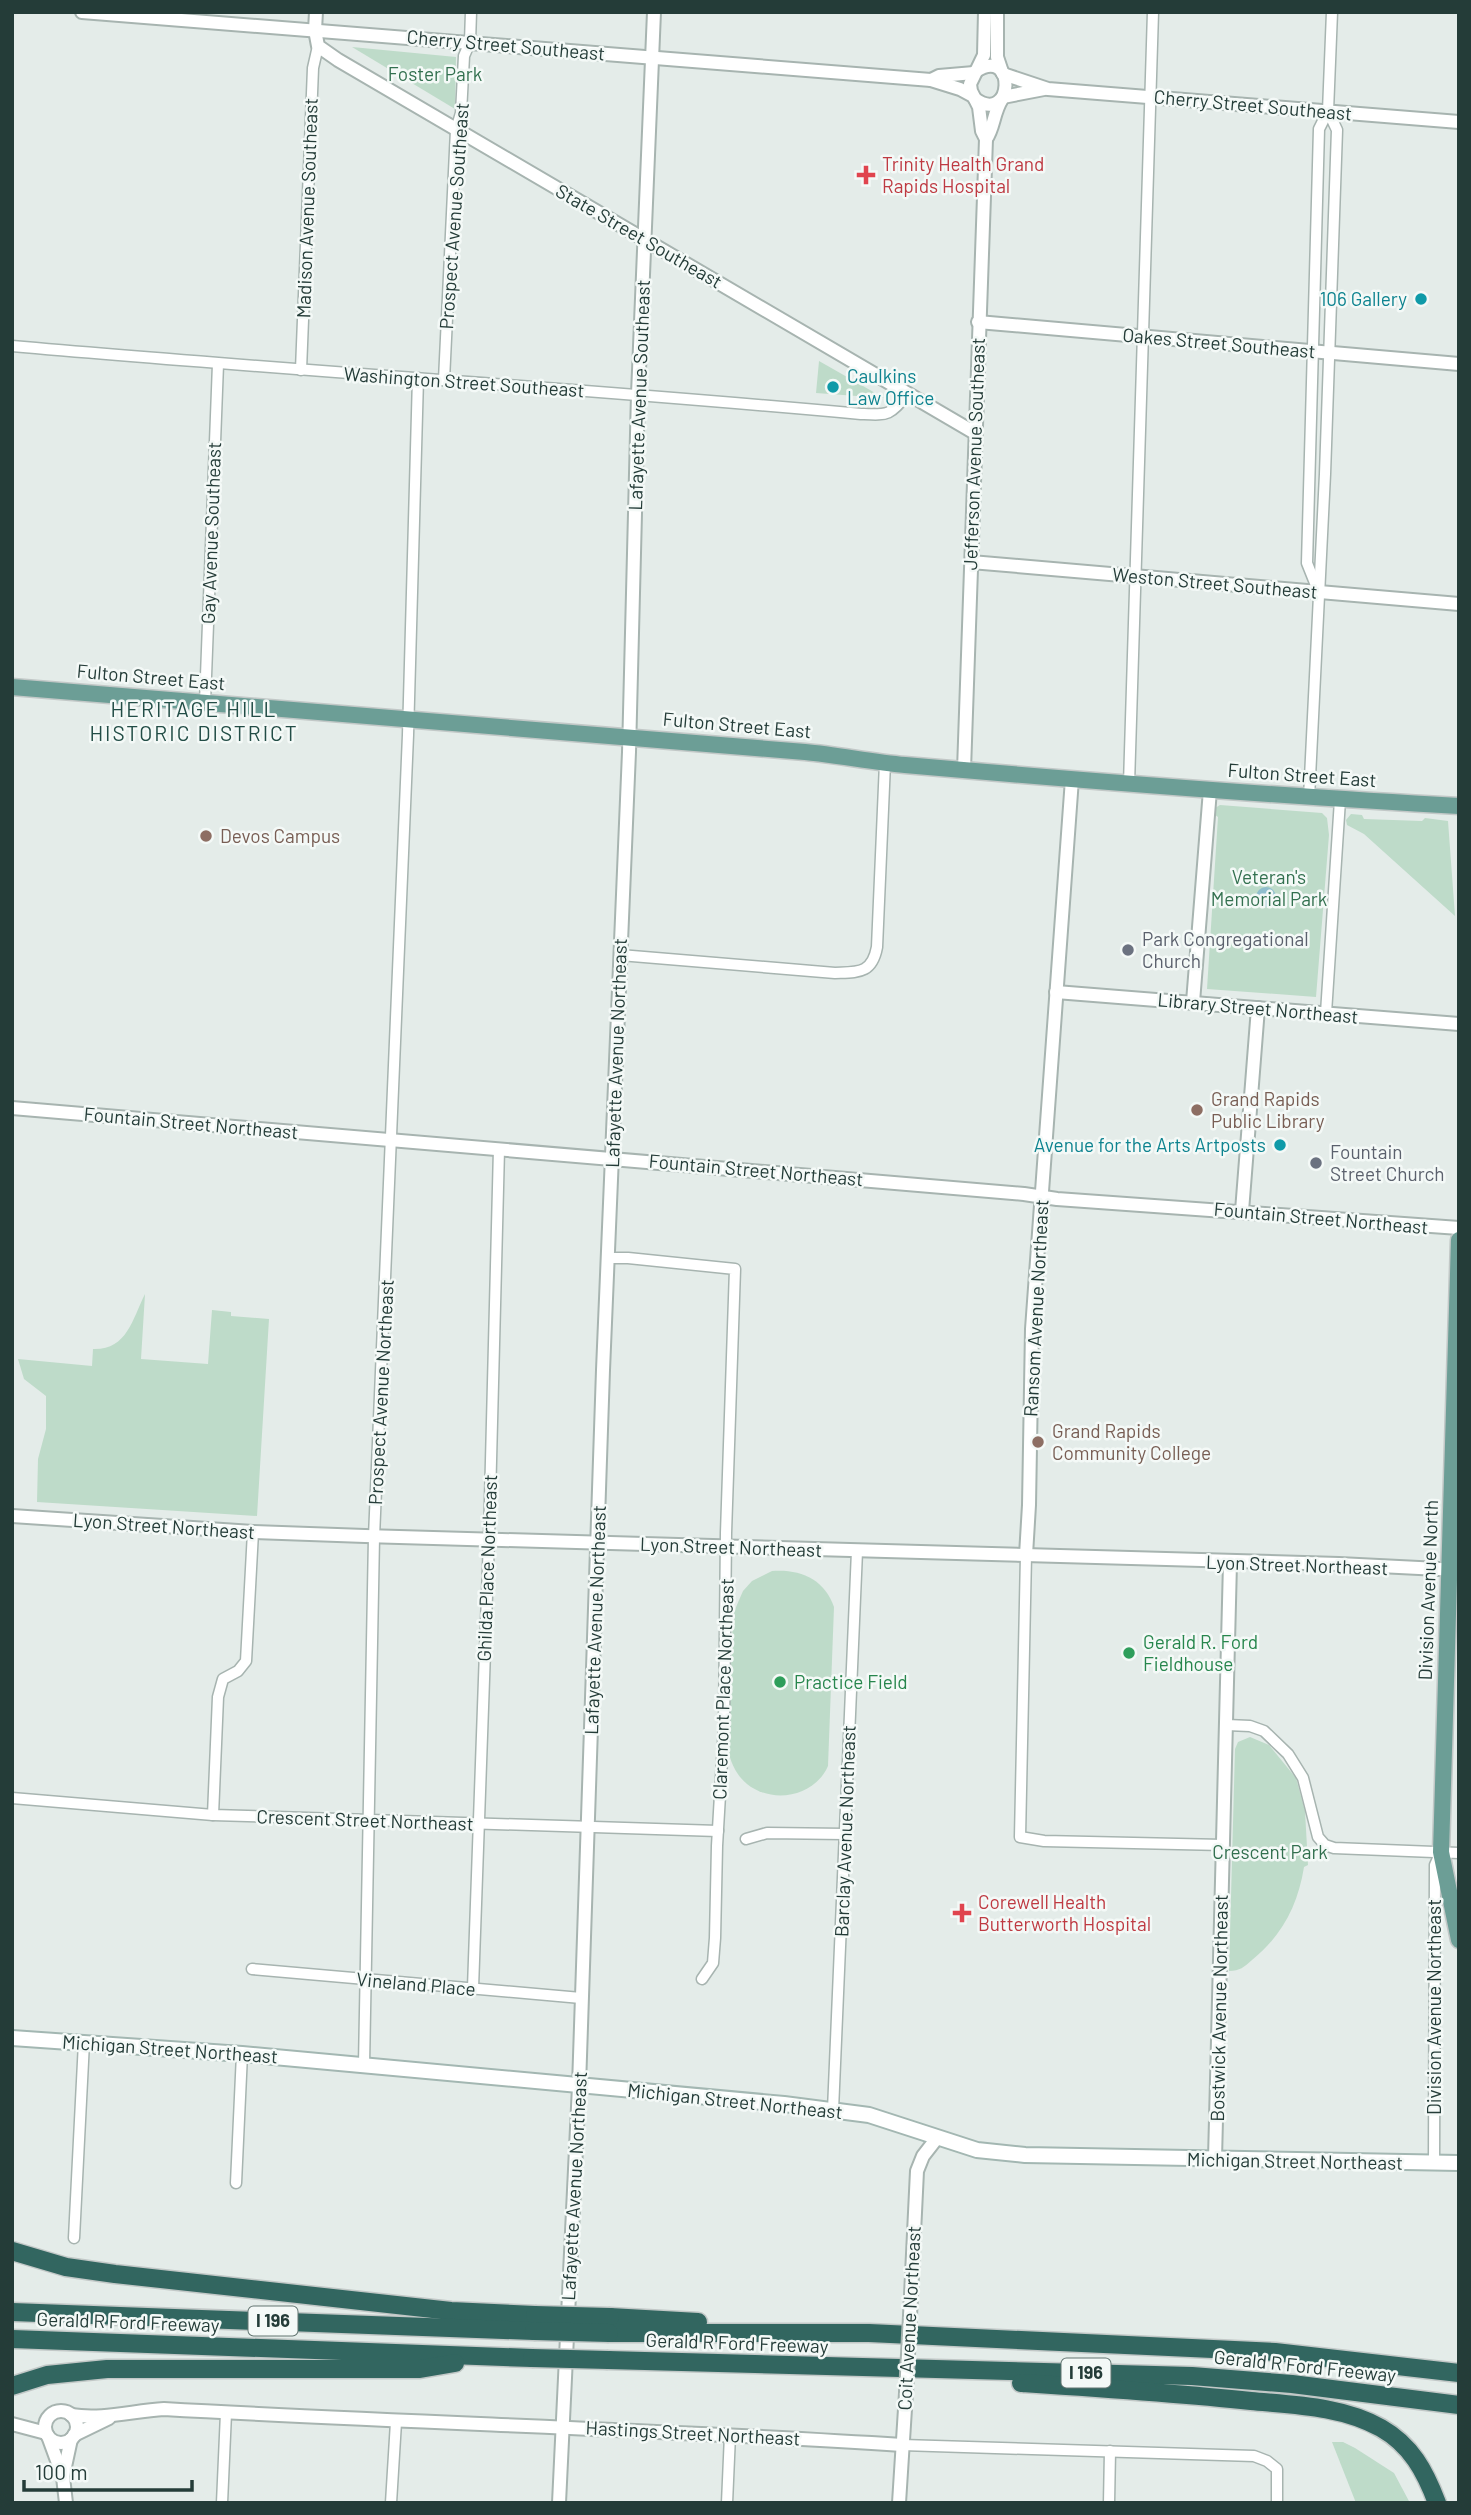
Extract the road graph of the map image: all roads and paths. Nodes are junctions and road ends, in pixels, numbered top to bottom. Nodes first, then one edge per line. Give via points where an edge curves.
1 (82, 12) edge
2 (316, 12) edge
3 (471, 12) edge
4 (654, 12) edge
5 (985, 12) edge
6 (997, 12) edge
7 (1153, 12) edge
8 (1332, 12) edge
9 (145, 15) edge
10 (315, 30) junction
11 (470, 42) junction
12 (318, 46) junction
13 (650, 57) junction
14 (975, 72) junction
15 (1002, 73) junction
16 (931, 80) junction
17 (1048, 89) junction
18 (1151, 96) junction
19 (974, 98) junction
20 (1002, 98) junction
21 (1328, 111) junction
22 (1459, 122) edge
23 (456, 130) junction
24 (986, 139) junction
25 (645, 239) junction
26 (978, 322) junction
27 (1143, 335) junction
28 (12, 346) edge
29 (1313, 352) junction
30 (1330, 353) junction
31 (218, 364) junction
32 (1459, 364) edge
33 (301, 370) junction
34 (418, 378) junction
35 (444, 380) junction
36 (638, 394) junction
37 (907, 394) junction
38 (975, 433) junction
39 (971, 562) junction
40 (1134, 576) junction
41 (1319, 592) junction
42 (1459, 604) edge
43 (12, 687) edge
44 (205, 702) junction
45 (408, 719) junction
46 (629, 737) junction
47 (885, 763) junction
48 (964, 770) junction
49 (1072, 779) junction
50 (1129, 783) junction
51 (1210, 790) junction
52 (1309, 798) junction
53 (1340, 800) junction
54 (1459, 806) edge
55 (620, 955) junction
56 (1056, 992) junction
57 (1193, 1002) junction
58 (1258, 1008) junction
59 (1326, 1013) junction
60 (1459, 1024) edge
61 (12, 1108) edge
62 (392, 1139) junction
63 (499, 1149) junction
64 (612, 1157) junction
65 (1041, 1196) junction
66 (1242, 1212) junction
67 (1459, 1227) edge
68 (1459, 1240) edge
69 (607, 1258) junction
70 (1457, 1398) edge
71 (12, 1516) edge
72 (253, 1532) junction
73 (374, 1537) junction
74 (489, 1539) junction
75 (597, 1543) junction
76 (727, 1546) junction
77 (856, 1551) junction
78 (1026, 1555) junction
79 (1230, 1563) junction
80 (1454, 1570) edge
81 (1227, 1725) junction
82 (12, 1798) edge
83 (213, 1815) junction
84 (367, 1820) junction
85 (477, 1824) junction
86 (588, 1826) junction
87 (718, 1831) junction
88 (845, 1835) junction
89 (746, 1839) dead end
90 (1223, 1845) junction
91 (1441, 1852) junction
92 (1459, 1853) edge
93 (1459, 1940) edge
94 (252, 1969) dead end
95 (364, 1979) junction
96 (702, 1979) dead end
97 (472, 1988) junction
98 (581, 1998) junction
99 (12, 2038) edge
100 (84, 2042) junction
101 (242, 2054) junction
102 (364, 2065) junction
103 (579, 2086) junction
104 (833, 2110) junction
105 (937, 2138) junction
106 (1215, 2159) junction
107 (1434, 2163) junction
108 (1456, 2163) edge
109 (236, 2183) dead end
110 (74, 2238) dead end
111 (12, 2251) edge
112 (12, 2312) edge
113 (535, 2323) junction
114 (12, 2339) edge
115 (497, 2357) junction
116 (783, 2366) junction
117 (1459, 2373) edge
118 (12, 2386) edge
119 (1459, 2405) edge
120 (226, 2413) junction
121 (71, 2415) junction
122 (112, 2416) junction
123 (396, 2421) junction
124 (12, 2424) edge
125 (562, 2426) junction
126 (47, 2435) junction
127 (730, 2435) junction
128 (72, 2437) junction
129 (902, 2445) junction
130 (1110, 2451) junction
131 (63, 2477) junction
132 (65, 2503) edge
133 (222, 2503) edge
134 (391, 2503) edge
135 (559, 2503) edge
136 (727, 2503) edge
137 (899, 2503) edge
138 (1109, 2503) edge
139 (1277, 2503) edge
140 (1437, 2503) edge

1 - 9 street, Cherry Street Southeast
2 - 10 street
3 - 11 street, Prospect Avenue Southeast
4 - 13 street, Lafayette Avenue Southeast
5 - 14 street via 984,55
6 - 15 street via 997,57
7 - 18 street
8 - 21 street
9 - 10 street, Cherry Street Southeast
10 - 11 street, Cherry Street Southeast
10 - 12 street
11 - 13 street, Cherry Street Southeast
11 - 23 street, Prospect Avenue Southeast via 464,55
12 - 23 street, State Street Southeast
12 - 33 street, Madison Avenue Southeast via 313,68
13 - 16 street, Cherry Street Southeast
13 - 25 street, Lafayette Avenue Southeast
14 - 15 street via 987,66
14 - 16 street, Cherry Street Southeast
14 - 19 street via 970,84
15 - 17 street, Cherry Street Southeast
15 - 20 street via 1007,87
16 - 19 street, Cherry Street Southeast
17 - 18 street, Cherry Street Southeast
17 - 20 street, Cherry Street Southeast
18 - 21 street, Cherry Street Southeast
18 - 27 street
19 - 20 street via 990,104
19 - 24 street, Jefferson Avenue Southeast
20 - 24 street, Jefferson Avenue Southeast
21 - 22 street, Cherry Street Southeast
21 - 29 street via 1319,129
21 - 30 street via 1337,130
23 - 25 street, State Street Southeast
23 - 35 street, Prospect Avenue Southeast
24 - 26 street, Jefferson Avenue Southeast
25 - 36 street, Lafayette Avenue Southeast
25 - 37 street, State Street Southeast
26 - 27 street, Oakes Street Southeast
26 - 38 street, Jefferson Avenue Southeast
27 - 29 street, Oakes Street Southeast
27 - 40 street
28 - 31 street, Washington Street Southeast
29 - 30 street, Oakes Street Southeast
29 - 41 street via 1307,563
30 - 32 street, Oakes Street Southeast
30 - 41 street
31 - 33 street, Washington Street Southeast
31 - 44 street, Gay Avenue Southeast
33 - 34 street, Washington Street Southeast
34 - 35 street, Washington Street Southeast
34 - 45 street
35 - 36 street, Washington Street Southeast
36 - 37 street, Washington Street Southeast via 888,415
36 - 46 street, Lafayette Avenue Southeast
37 - 38 street, State Street Southeast
38 - 39 street, Jefferson Avenue Southeast
39 - 40 street, Weston Street Southeast
39 - 48 street, Jefferson Avenue Southeast
40 - 41 street, Weston Street Southeast
40 - 50 street
41 - 42 street, Weston Street Southeast
41 - 52 street
43 - 44 main road, Fulton Street East
44 - 45 main road, Fulton Street East
45 - 46 main road, Fulton Street East
45 - 62 street, Prospect Avenue Northeast
46 - 47 main road, Fulton Street East via 814,752
46 - 55 street, Lafayette Avenue Northeast
47 - 48 main road, Fulton Street East
47 - 55 street via 877,947 869,967 835,973
48 - 49 main road, Fulton Street East
49 - 50 main road, Fulton Street East
49 - 56 street, Ransom Avenue Northeast
50 - 51 main road, Fulton Street East
51 - 52 main road, Fulton Street East
51 - 57 street
52 - 53 main road, Fulton Street East
53 - 54 main road, Fulton Street East
53 - 59 street
55 - 64 street, Lafayette Avenue Northeast
56 - 57 street, Library Street Northeast
56 - 65 street, Ransom Avenue Northeast
57 - 58 street, Library Street Northeast
58 - 59 street, Library Street Northeast
58 - 66 street
59 - 60 street, Library Street Northeast
61 - 62 street, Fountain Street Northeast
62 - 63 street, Fountain Street Northeast
62 - 73 street, Prospect Avenue Northeast
63 - 64 street, Fountain Street Northeast
63 - 74 street, Ghilda Place Northeast
64 - 65 street, Fountain Street Northeast
64 - 69 street, Lafayette Avenue Northeast
65 - 66 street, Fountain Street Northeast
65 - 78 street, Ransom Avenue Northeast
66 - 67 street, Fountain Street Northeast
68 - 70 main road, Division Avenue North
69 - 75 street, Lafayette Avenue Northeast
69 - 76 street, Claremont Place Northeast via 735,1269
70 - 80 main road, Division Avenue North
71 - 72 street, Lyon Street Northeast
72 - 73 street, Lyon Street Northeast
72 - 83 street via 246,1661 223,1679 218,1697
73 - 74 street, Lyon Street Northeast
73 - 84 street, Prospect Avenue Northeast
74 - 75 street, Lyon Street Northeast
74 - 85 street, Ghilda Place Northeast
75 - 76 street, Lyon Street Northeast
75 - 86 street, Lafayette Avenue Northeast
76 - 77 street, Lyon Street Northeast
76 - 87 street, Claremont Place Northeast
77 - 78 street, Lyon Street Northeast
77 - 88 street, Barclay Avenue Northeast
78 - 79 street, Lyon Street Northeast
78 - 90 street, Ransom Avenue Northeast via 1020,1837
79 - 80 street, Lyon Street Northeast
79 - 81 street, Bostwick Avenue Northeast
80 - 91 main road, Division Avenue North
81 - 90 street, Bostwick Avenue Northeast
81 - 91 street via 1264,1731 1289,1754 1303,1778 1318,1838 1325,1845
82 - 83 street, Crescent Street Northeast
83 - 84 street, Crescent Street Northeast
84 - 85 street, Crescent Street Northeast
84 - 95 street, Prospect Avenue Northeast
85 - 86 street, Crescent Street Northeast
85 - 97 street, Ghilda Place Northeast
86 - 87 street, Crescent Street Northeast
86 - 98 street, Lafayette Avenue Northeast
87 - 96 street, Claremont Place Northeast via 713,1963
88 - 89 street via 767,1833
88 - 104 street, Barclay Avenue Northeast
90 - 106 street, Bostwick Avenue Northeast
91 - 92 street
91 - 93 main road, Division Avenue North
91 - 107 street, Division Avenue Northeast via 1435,1865
94 - 95 street, Vineland Place
95 - 97 street, Vineland Place
95 - 102 street, Prospect Avenue Northeast
97 - 98 street, Vineland Place
98 - 103 street, Lafayette Avenue Northeast
99 - 100 main road, Michigan Street Northeast
100 - 101 main road, Michigan Street Northeast
100 - 110 street
101 - 102 main road, Michigan Street Northeast
101 - 109 street
102 - 103 main road, Michigan Street Northeast
103 - 104 main road, Michigan Street Northeast
103 - 125 street, Lafayette Avenue Northeast
104 - 105 main road, Michigan Street Northeast via 869,2115
105 - 106 main road, Michigan Street Northeast via 976,2150 1025,2155
105 - 129 street, Coit Avenue Northeast, bridge via 917,2171
106 - 107 main road, Michigan Street Northeast
107 - 108 main road, Michigan Street Northeast
111 - 113 highway via 66,2267 115,2274
112 - 113 highway, Gerald R Ford Freeway / I 196
113 - 117 highway, Gerald R Ford Freeway / I 196, bridge via 1276,2352
114 - 115 highway, Gerald R Ford Freeway / I 196
115 - 116 highway, Gerald R Ford Freeway / I 196, bridge
115 - 118 highway via 420,2369 107,2368 47,2375
116 - 119 highway, Gerald R Ford Freeway / I 196 via 1192,2376
116 - 140 highway via 1201,2396 1361,2417 1404,2444 1416,2458
120 - 122 street, Hastings Street Northeast via 164,2409
120 - 123 street, Hastings Street Northeast
120 - 133 street
121 - 122 street, Hastings Street Northeast
121 - 126 street via 52,2413 46,2421
121 - 128 street via 77,2426
122 - 128 street, Hastings Street Northeast
123 - 125 street, Hastings Street Northeast
123 - 134 street
124 - 126 street
125 - 127 street, Hastings Street Northeast
125 - 135 street, Lafayette Avenue Northeast
126 - 128 street via 61,2443
126 - 131 street
127 - 129 street, Hastings Street Northeast
127 - 136 street
128 - 131 street
129 - 130 street, Hastings Street Northeast
129 - 137 street, Coit Avenue Northeast
130 - 138 street
130 - 139 street, Hastings Street Northeast via 1254,2456 1273,2465 1278,2473
131 - 132 street

